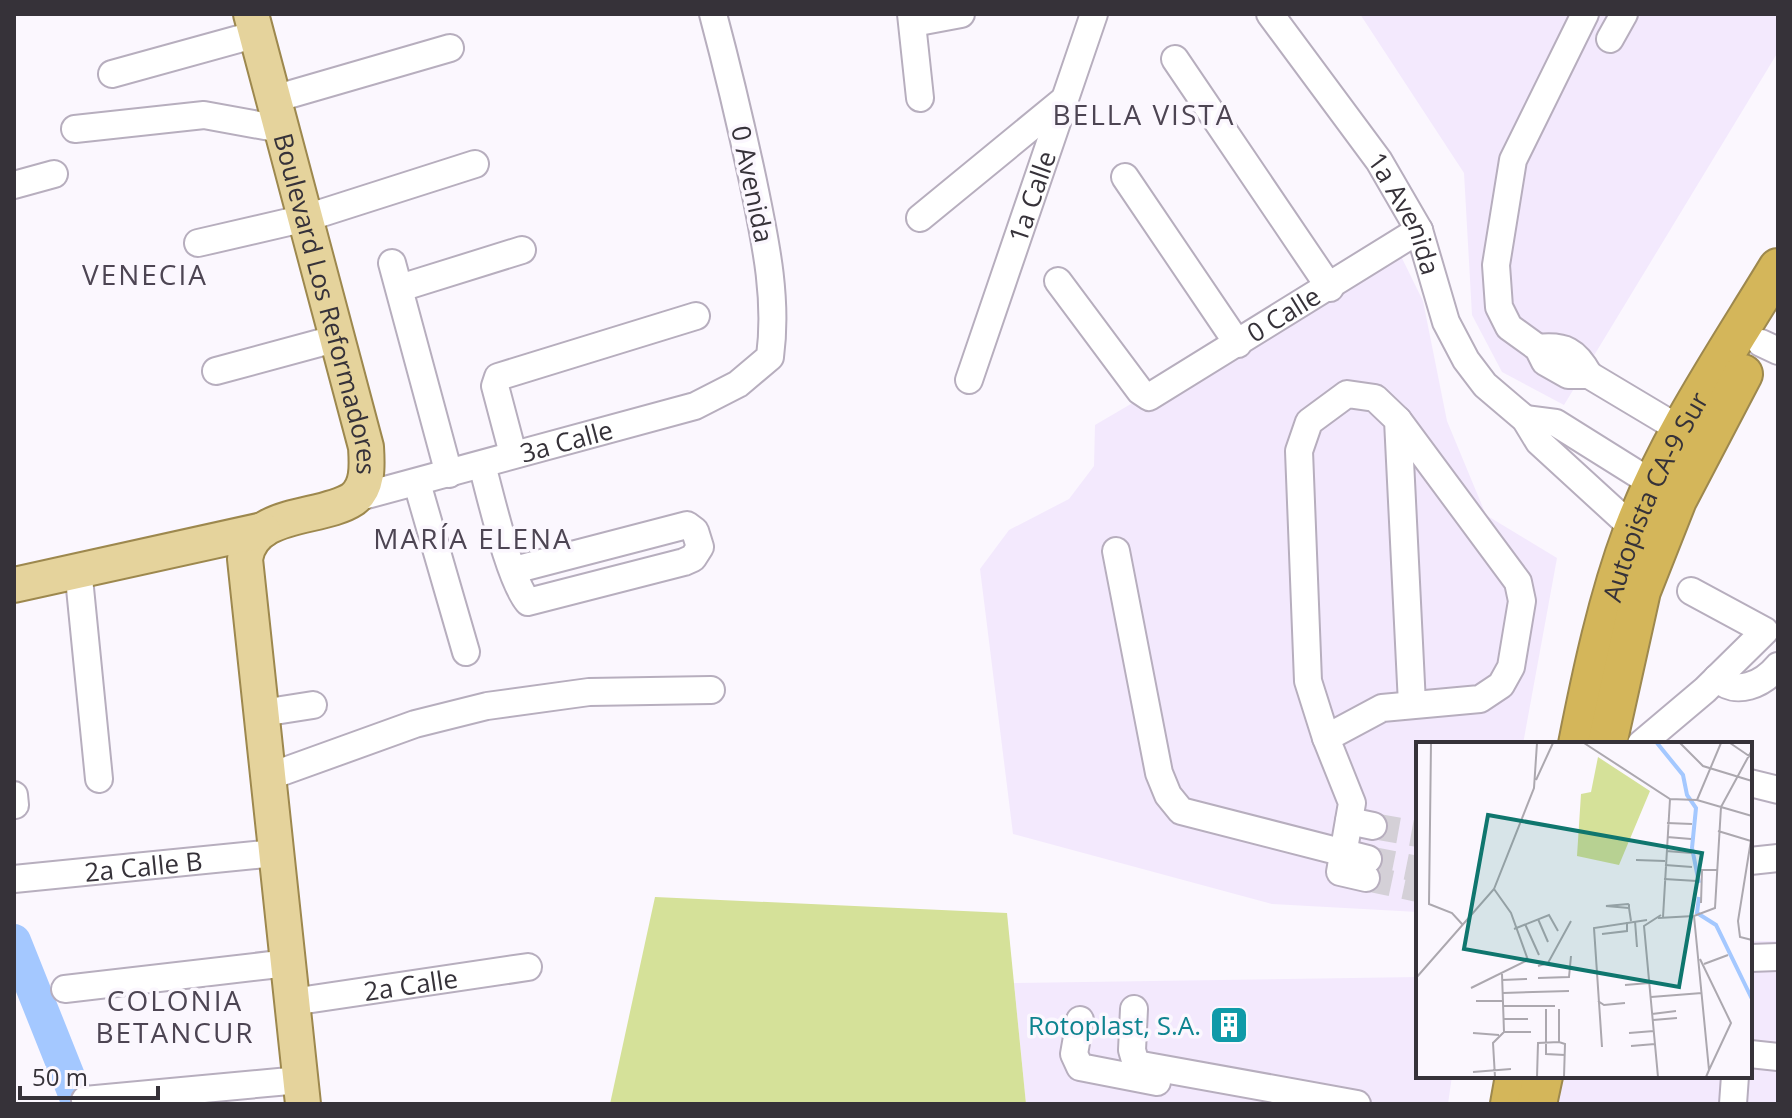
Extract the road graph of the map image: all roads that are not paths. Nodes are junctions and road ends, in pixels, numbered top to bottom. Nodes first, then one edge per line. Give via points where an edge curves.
1 (713, 14) edge
2 (961, 14) edge
3 (1094, 14) edge
4 (1270, 14) edge
5 (1585, 14) edge
6 (1624, 14) edge
7 (912, 19) edge
8 (254, 24) edge
9 (1610, 39) dead end
10 (450, 48) dead end
11 (1175, 59) dead end
12 (112, 74) dead end
13 (920, 98) dead end
14 (1065, 99) junction
15 (277, 114) junction
16 (75, 129) dead end
17 (475, 164) dead end
18 (54, 174) dead end
19 (1125, 177) dead end
20 (14, 185) edge
21 (306, 218) junction
22 (920, 218) dead end
23 (1419, 230) junction
24 (198, 243) dead end
25 (522, 250) dead end
26 (1778, 268) edge
27 (1058, 281) dead end
28 (1330, 288) junction
29 (696, 316) dead end
30 (1772, 336) edge
31 (338, 338) junction
32 (1238, 344) junction
33 (770, 357) joint
34 (216, 371) dead end
35 (969, 380) dead end
36 (1525, 419) junction
37 (1398, 420) junction
38 (1681, 430) junction
39 (513, 454) junction
40 (482, 465) junction
41 (449, 474) junction
42 (417, 483) junction
43 (1655, 485) junction
44 (352, 499) junction
45 (1634, 529) junction
46 (232, 549) junction
47 (1116, 551) dead end
48 (78, 568) junction
49 (514, 570) junction
50 (14, 585) edge
51 (1691, 591) dead end
52 (1772, 634) edge
53 (466, 652) dead end
54 (1778, 666) edge
55 (1717, 678) junction
56 (711, 690) dead end
57 (1412, 704) junction
58 (313, 705) dead end
59 (262, 713) junction
60 (1326, 738) junction
61 (1601, 740) edge
62 (268, 777) junction
63 (99, 779) dead end
64 (1752, 784) edge
65 (1778, 790) edge
66 (275, 853) junction
67 (1778, 858) edge
68 (1752, 861) edge
69 (14, 879) edge
70 (1778, 957) edge
71 (1752, 958) edge
72 (288, 963) junction
73 (528, 967) dead end
74 (65, 989) dead end
75 (292, 1002) junction
76 (1134, 1009) dead end
77 (1080, 1020) dead end
78 (1752, 1054) edge
79 (1778, 1057) edge
80 (1515, 1078) edge
81 (1543, 1078) edge
82 (1735, 1078) edge
83 (302, 1092) edge
84 (85, 1100) dead end
85 (1270, 1104) edge
86 (1357, 1104) edge
87 (1510, 1104) edge
88 (1537, 1104) edge
89 (1733, 1104) edge

1 - 33 street, 0 Avenida via 768,251 775,319
2 - 7 street
3 - 14 street, 1a Calle
4 - 23 street, 1a Avenida via 1379,161
5 - 38 street via 1513,160 1496,265 1499,307 1509,327 1538,348 1545,362 1568,375 1589,375
6 - 9 street
7 - 13 street
8 - 12 street
8 - 15 main road, Boulevard Los Reformadores
10 - 15 street
11 - 28 street
14 - 22 street
14 - 35 street, 1a Calle
15 - 16 street via 204,115
15 - 21 main road, Boulevard Los Reformadores
17 - 21 street
18 - 20 street
19 - 32 street
21 - 24 street
21 - 31 main road, Boulevard Los Reformadores
23 - 28 street, 0 Calle
23 - 36 street, 1a Avenida via 1446,322 1466,360 1485,385
25 - 41 street via 396,275
26 - 38 highway, Autopista CA-9 Sur
27 - 32 street, 0 Calle via 1149,397
28 - 32 street, 0 Calle
29 - 39 street via 498,377 495,386
30 - 61 highway, Autopista CA-9 Sur via 1677,500 1646,578
31 - 34 street
31 - 44 main road, Boulevard Los Reformadores via 366,447 363,486
33 - 39 street, 3a Calle via 738,384 695,406
36 - 43 street, 1a Avenida via 1556,423
36 - 45 street, 1a Avenida via 1539,442
37 - 57 street
37 - 57 street via 1508,565 1522,601 1511,667 1501,685 1480,699
37 - 60 street via 1375,398 1347,394 1309,422 1299,451 1308,681
38 - 43 highway, Autopista CA-9 Sur
39 - 40 street, 3a Calle
40 - 41 street, 3a Calle
40 - 49 street
41 - 42 street, 3a Calle
42 - 44 street, 3a Calle
42 - 53 street
43 - 45 highway, Autopista CA-9 Sur
44 - 46 main road, Boulevard Los Reformadores via 263,530 246,551
45 - 61 highway, Autopista CA-9 Sur via 1611,603
46 - 48 main road
46 - 59 main road
47 - 60 street via 1159,773 1181,811 1360,837
48 - 50 main road
48 - 63 street
49 - 49 street via 687,525 700,547 684,562 537,601 528,602 522,595
51 - 52 street
52 - 55 street
54 - 55 street via 1751,686 1737,689
55 - 61 street
56 - 62 street via 589,692 487,706 415,724
57 - 60 street via 1382,708
58 - 59 street
59 - 62 main road
62 - 66 main road
64 - 65 street
66 - 69 street, 2a Calle B
66 - 72 main road
67 - 68 street
70 - 71 street
72 - 74 street
72 - 75 main road
73 - 75 street, 2a Calle
75 - 83 main road
76 - 86 street via 1136,1064
77 - 85 street via 1074,1054 1080,1067
78 - 79 street
80 - 87 highway
81 - 88 highway
82 - 89 street
83 - 84 street

